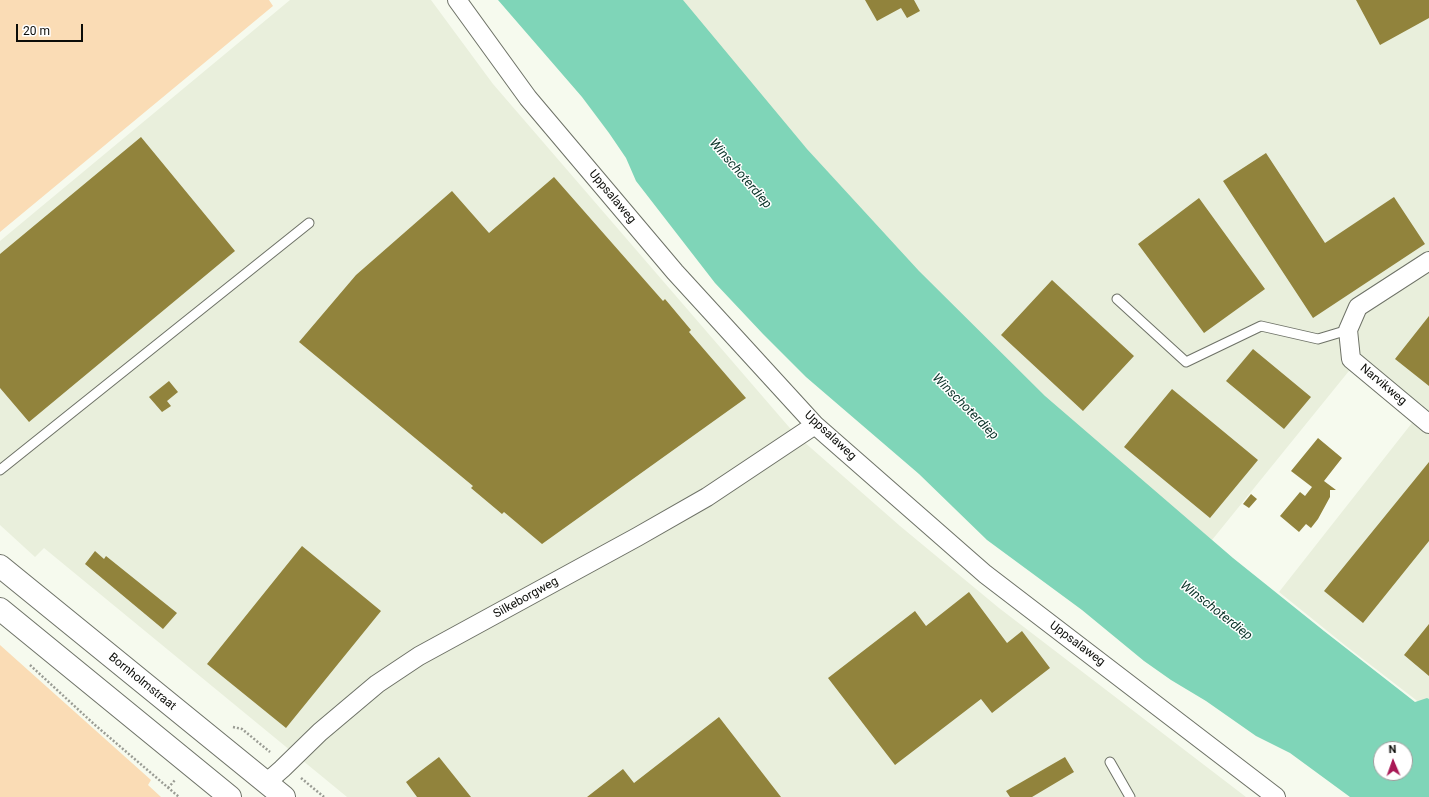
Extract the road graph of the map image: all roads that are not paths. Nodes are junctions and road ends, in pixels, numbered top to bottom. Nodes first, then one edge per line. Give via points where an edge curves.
1 (457, 0) edge
2 (310, 223) dead end
3 (1429, 261) edge
4 (1117, 299) dead end
5 (1348, 330) junction
6 (1429, 424) edge
7 (815, 425) junction
8 (0, 470) edge
9 (0, 566) edge
10 (0, 609) edge
11 (1110, 762) dead end
12 (263, 790) edge
13 (226, 796) edge
14 (284, 797) edge
15 (1130, 797) edge
16 (1276, 797) edge

1 - 7 street, Uppsalaweg via 528,98 675,272
2 - 8 lane
3 - 5 street, Narvikweg via 1358,307
4 - 5 lane via 1186,362 1261,326 1318,339
5 - 6 street, Narvikweg via 1351,359
7 - 12 street, Silkeborgweg via 707,497 419,656 377,684 320,732
7 - 16 street, Uppsalaweg via 985,574
9 - 12 street, Bornholmstraat
10 - 13 street
11 - 15 lane
12 - 13 street
12 - 14 street, Bornholmstraat

